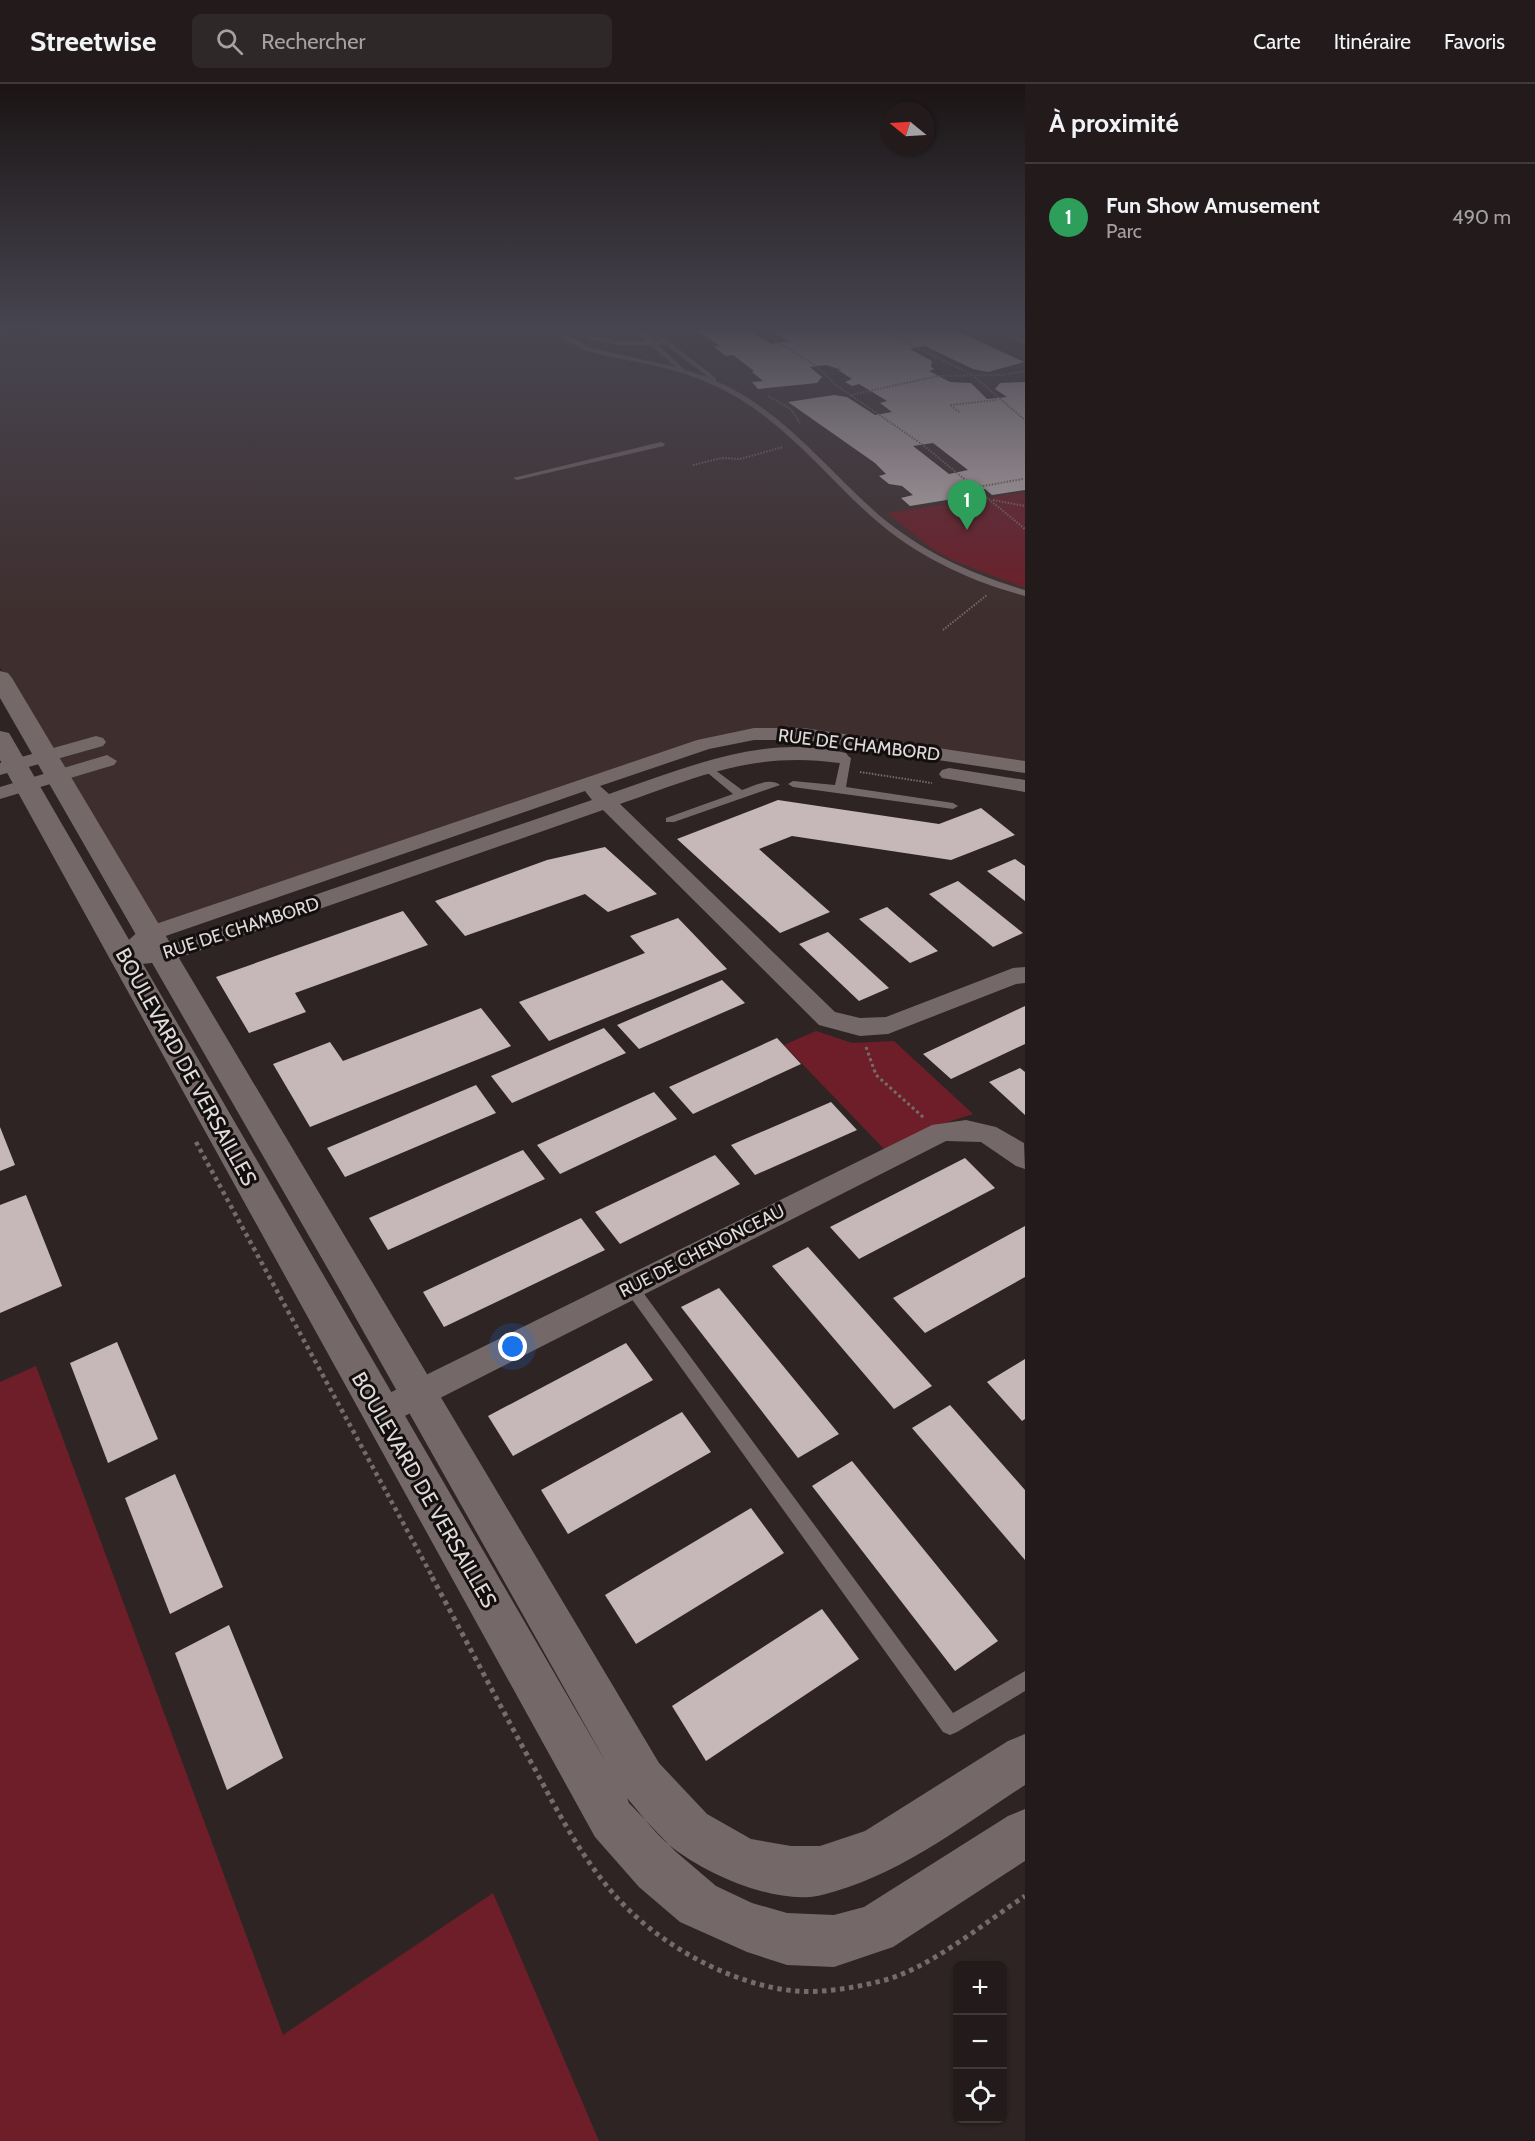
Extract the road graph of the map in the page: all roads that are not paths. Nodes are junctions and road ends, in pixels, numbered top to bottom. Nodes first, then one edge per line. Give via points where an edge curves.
1 (778, 425) edge
2 (661, 444) dead end
3 (517, 478) dead end
4 (1025, 593) edge
5 (0, 678) edge
6 (96, 742) dead end
7 (846, 758) junction
8 (107, 761) dead end
9 (1025, 766) edge
10 (707, 767) junction
11 (21, 769) edge
12 (589, 784) junction
13 (793, 784) dead end
14 (776, 785) dead end
15 (1025, 786) edge
16 (840, 789) junction
17 (740, 794) junction
18 (606, 802) junction
19 (953, 806) dead end
20 (670, 820) dead end
21 (145, 949) junction
22 (1025, 975) edge
23 (1025, 1159) edge
24 (631, 1287) junction
25 (418, 1392) junction
26 (380, 1413) junction
27 (1025, 1680) edge
28 (1025, 1758) edge
29 (1025, 1833) edge

1 - 4 lane via 896,533 942,561
2 - 3 lane
5 - 11 street, BOULEVARD DE VERSAILLES
6 - 11 street
7 - 10 street, RUE DE CHAMBORD via 787,751 756,753
7 - 15 street, RUE DE CHAMBORD
7 - 16 lane
8 - 11 street
9 - 12 street, RUE DE CHAMBORD via 804,734 754,734 704,744
10 - 17 lane
10 - 18 street, RUE DE CHAMBORD
11 - 21 street, BOULEVARD DE VERSAILLES
12 - 18 street
12 - 21 street, RUE DE CHAMBORD
13 - 16 lane
14 - 17 lane
16 - 19 lane
17 - 20 lane
18 - 21 street, RUE DE CHAMBORD
18 - 22 street via 827,1019 860,1027 888,1025 1013,976
21 - 25 street, BOULEVARD DE VERSAILLES
21 - 26 street, BOULEVARD DE VERSAILLES
23 - 24 street, RUE DE CHENONCEAU via 1008,1142 987,1132 965,1128 941,1132
24 - 25 street, RUE DE CHENONCEAU
24 - 27 lane via 950,1725
25 - 26 street, RUE DE CHENONCEAU
25 - 28 street, BOULEVARD DE VERSAILLES via 642,1780 690,1831 744,1862 791,1871 820,1871 878,1851
26 - 29 street, BOULEVARD DE VERSAILLES via 612,1820 657,1869 698,1904 747,1927 788,1939 834,1941 875,1929

